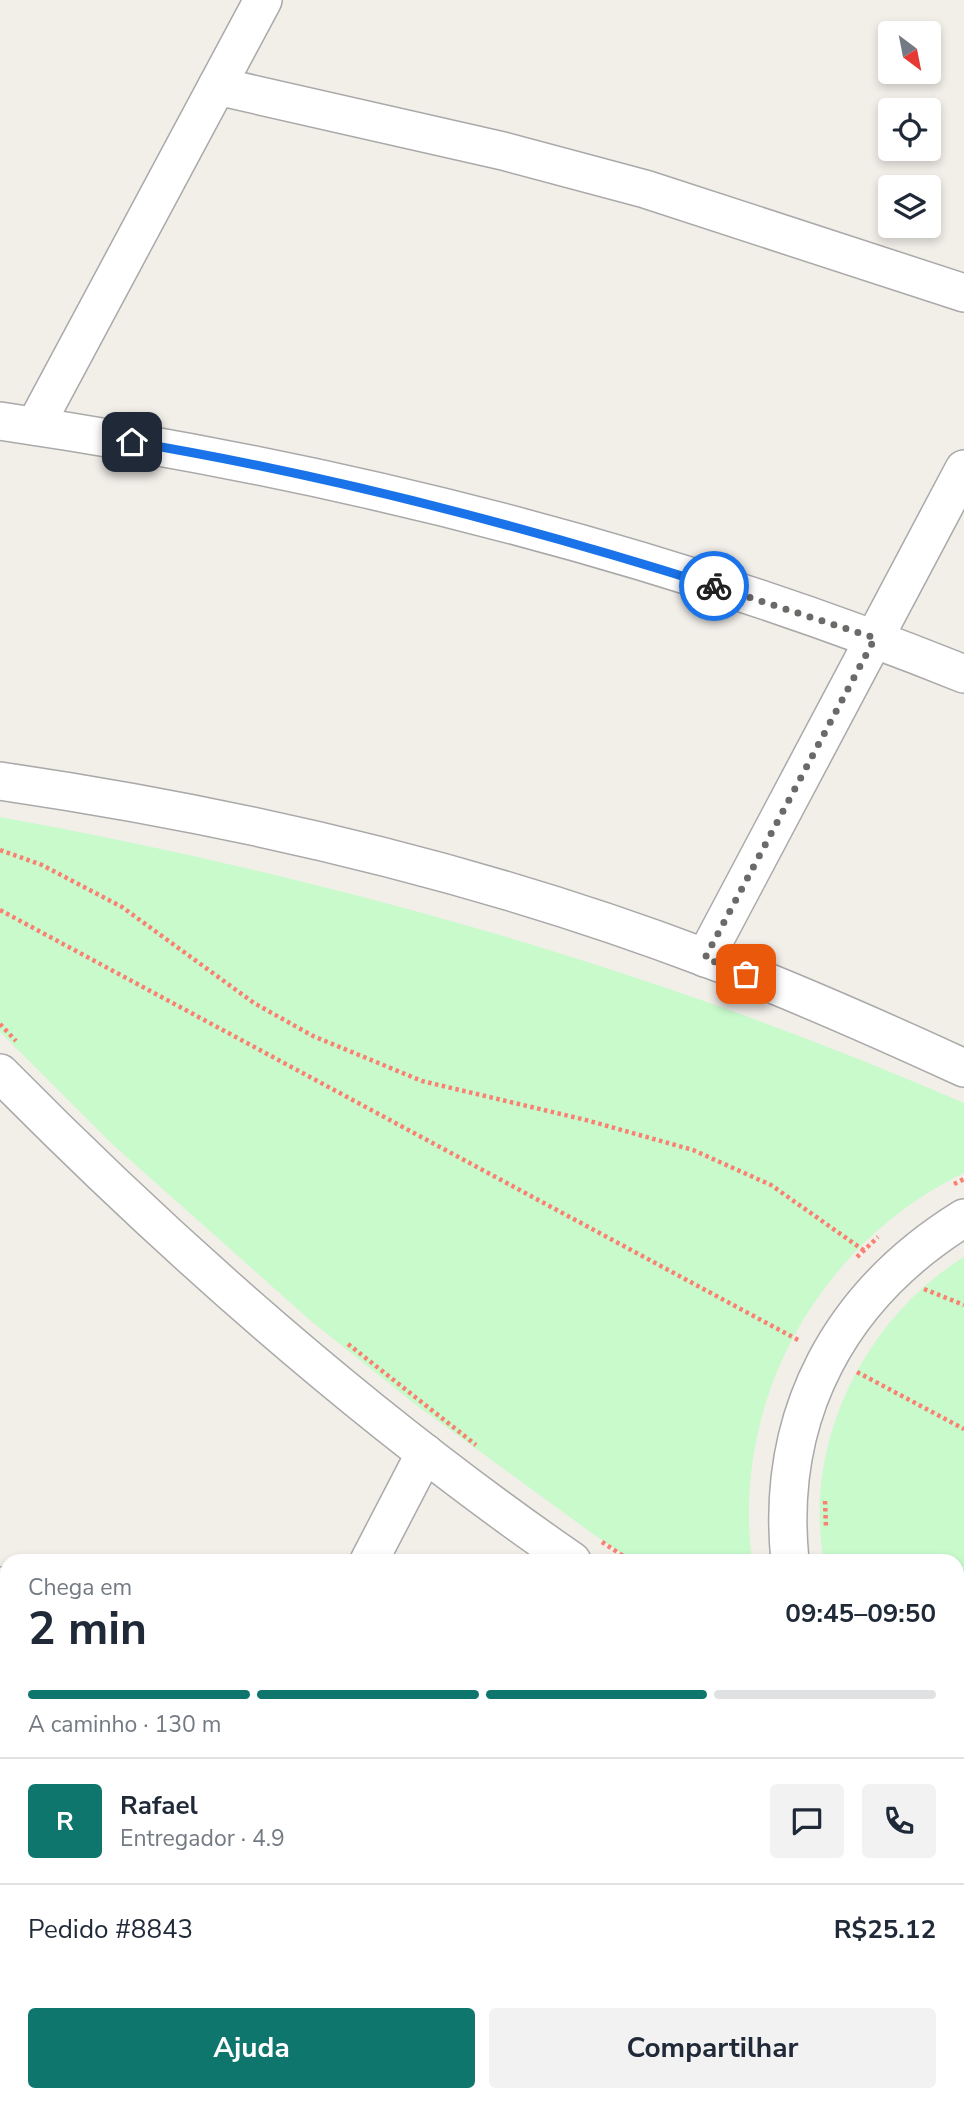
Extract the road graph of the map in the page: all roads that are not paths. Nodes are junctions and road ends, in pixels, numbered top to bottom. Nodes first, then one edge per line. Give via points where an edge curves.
1 (263, 0) edge
2 (217, 86) junction
3 (964, 293) edge
4 (18, 423) edge
5 (964, 469) edge
6 (875, 638) junction
7 (964, 674) edge
8 (0, 781) edge
9 (705, 958) junction
10 (9, 1058) edge
11 (964, 1068) edge
12 (964, 1218) edge
13 (425, 1453) junction
14 (583, 1549) edge
15 (373, 1554) edge
16 (790, 1554) edge

1 - 2 street
2 - 3 street via 503,150 645,189
2 - 4 street
4 - 6 street via 233,461 469,515 611,554
5 - 6 street
6 - 7 street
6 - 9 street
8 - 9 street via 194,814 313,840 545,904
9 - 11 street
10 - 13 street via 168,1237
12 - 16 street via 932,1238 910,1286 871,1293 842,1364 809,1398 794,1451
13 - 14 street
13 - 15 street

